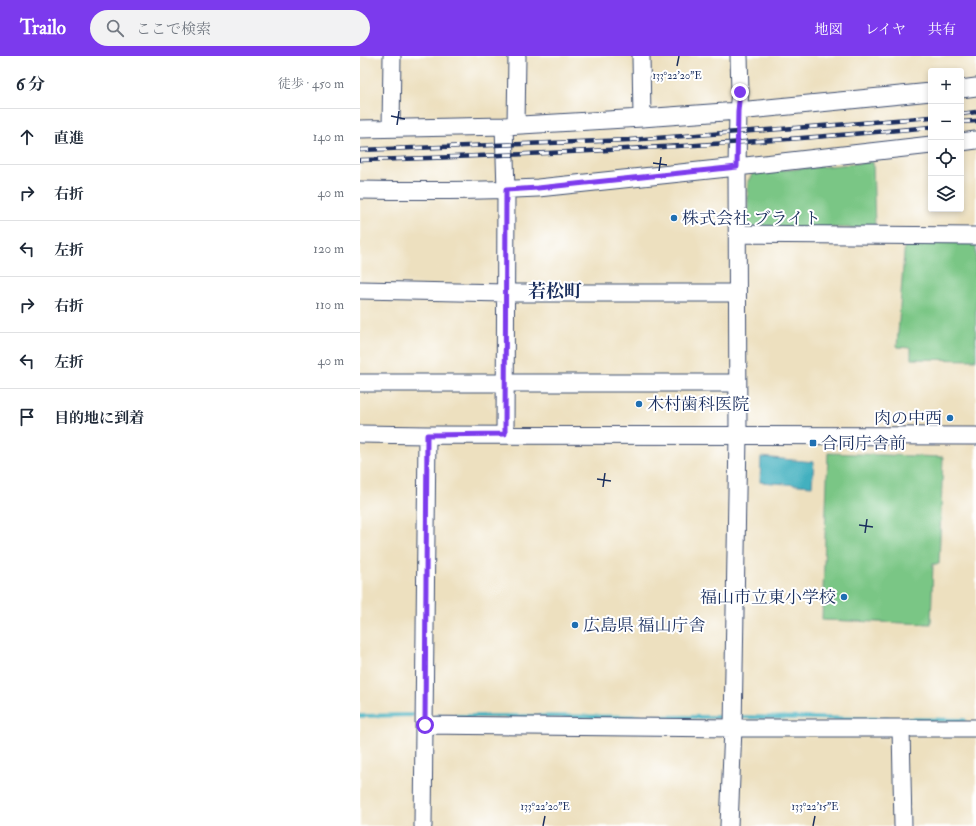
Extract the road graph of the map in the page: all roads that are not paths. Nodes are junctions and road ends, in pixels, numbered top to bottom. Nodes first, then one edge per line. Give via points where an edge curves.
1 (392, 56) edge
2 (517, 56) edge
3 (641, 56) edge
4 (739, 56) edge
5 (976, 87) edge
6 (964, 88) edge
7 (928, 92) edge
8 (738, 111) junction
9 (642, 118) junction
10 (510, 125) junction
11 (391, 128) junction
12 (360, 129) edge
13 (976, 140) edge
14 (964, 142) edge
15 (928, 145) edge
16 (737, 167) junction
17 (360, 190) edge
18 (506, 190) junction
19 (737, 234) junction
20 (976, 236) edge
21 (360, 290) edge
22 (737, 292) junction
23 (506, 293) junction
24 (360, 383) edge
25 (505, 383) junction
26 (737, 383) junction
27 (360, 434) edge
28 (505, 434) junction
29 (427, 435) junction
30 (738, 435) junction
31 (976, 436) edge
32 (733, 721) junction
33 (425, 725) junction
34 (901, 728) junction
35 (976, 728) edge
36 (423, 826) edge
37 (729, 826) edge
38 (903, 826) edge

1 - 11 street
2 - 10 street
3 - 9 street
4 - 8 street
5 - 6 street
7 - 8 street
8 - 9 street
8 - 16 street
9 - 10 street
10 - 11 street
10 - 18 street
11 - 12 street
13 - 14 street
15 - 16 street
16 - 18 street
16 - 19 street
17 - 18 street
18 - 23 street
19 - 20 street
19 - 22 street
21 - 23 street
22 - 23 street
22 - 26 street
23 - 25 street
24 - 25 street
25 - 26 street
25 - 28 street
26 - 30 street
27 - 29 street
28 - 29 street
28 - 30 street
29 - 33 street
30 - 31 street
30 - 32 street
32 - 33 street
32 - 34 street
32 - 37 street
33 - 36 street
34 - 35 street
34 - 38 street

